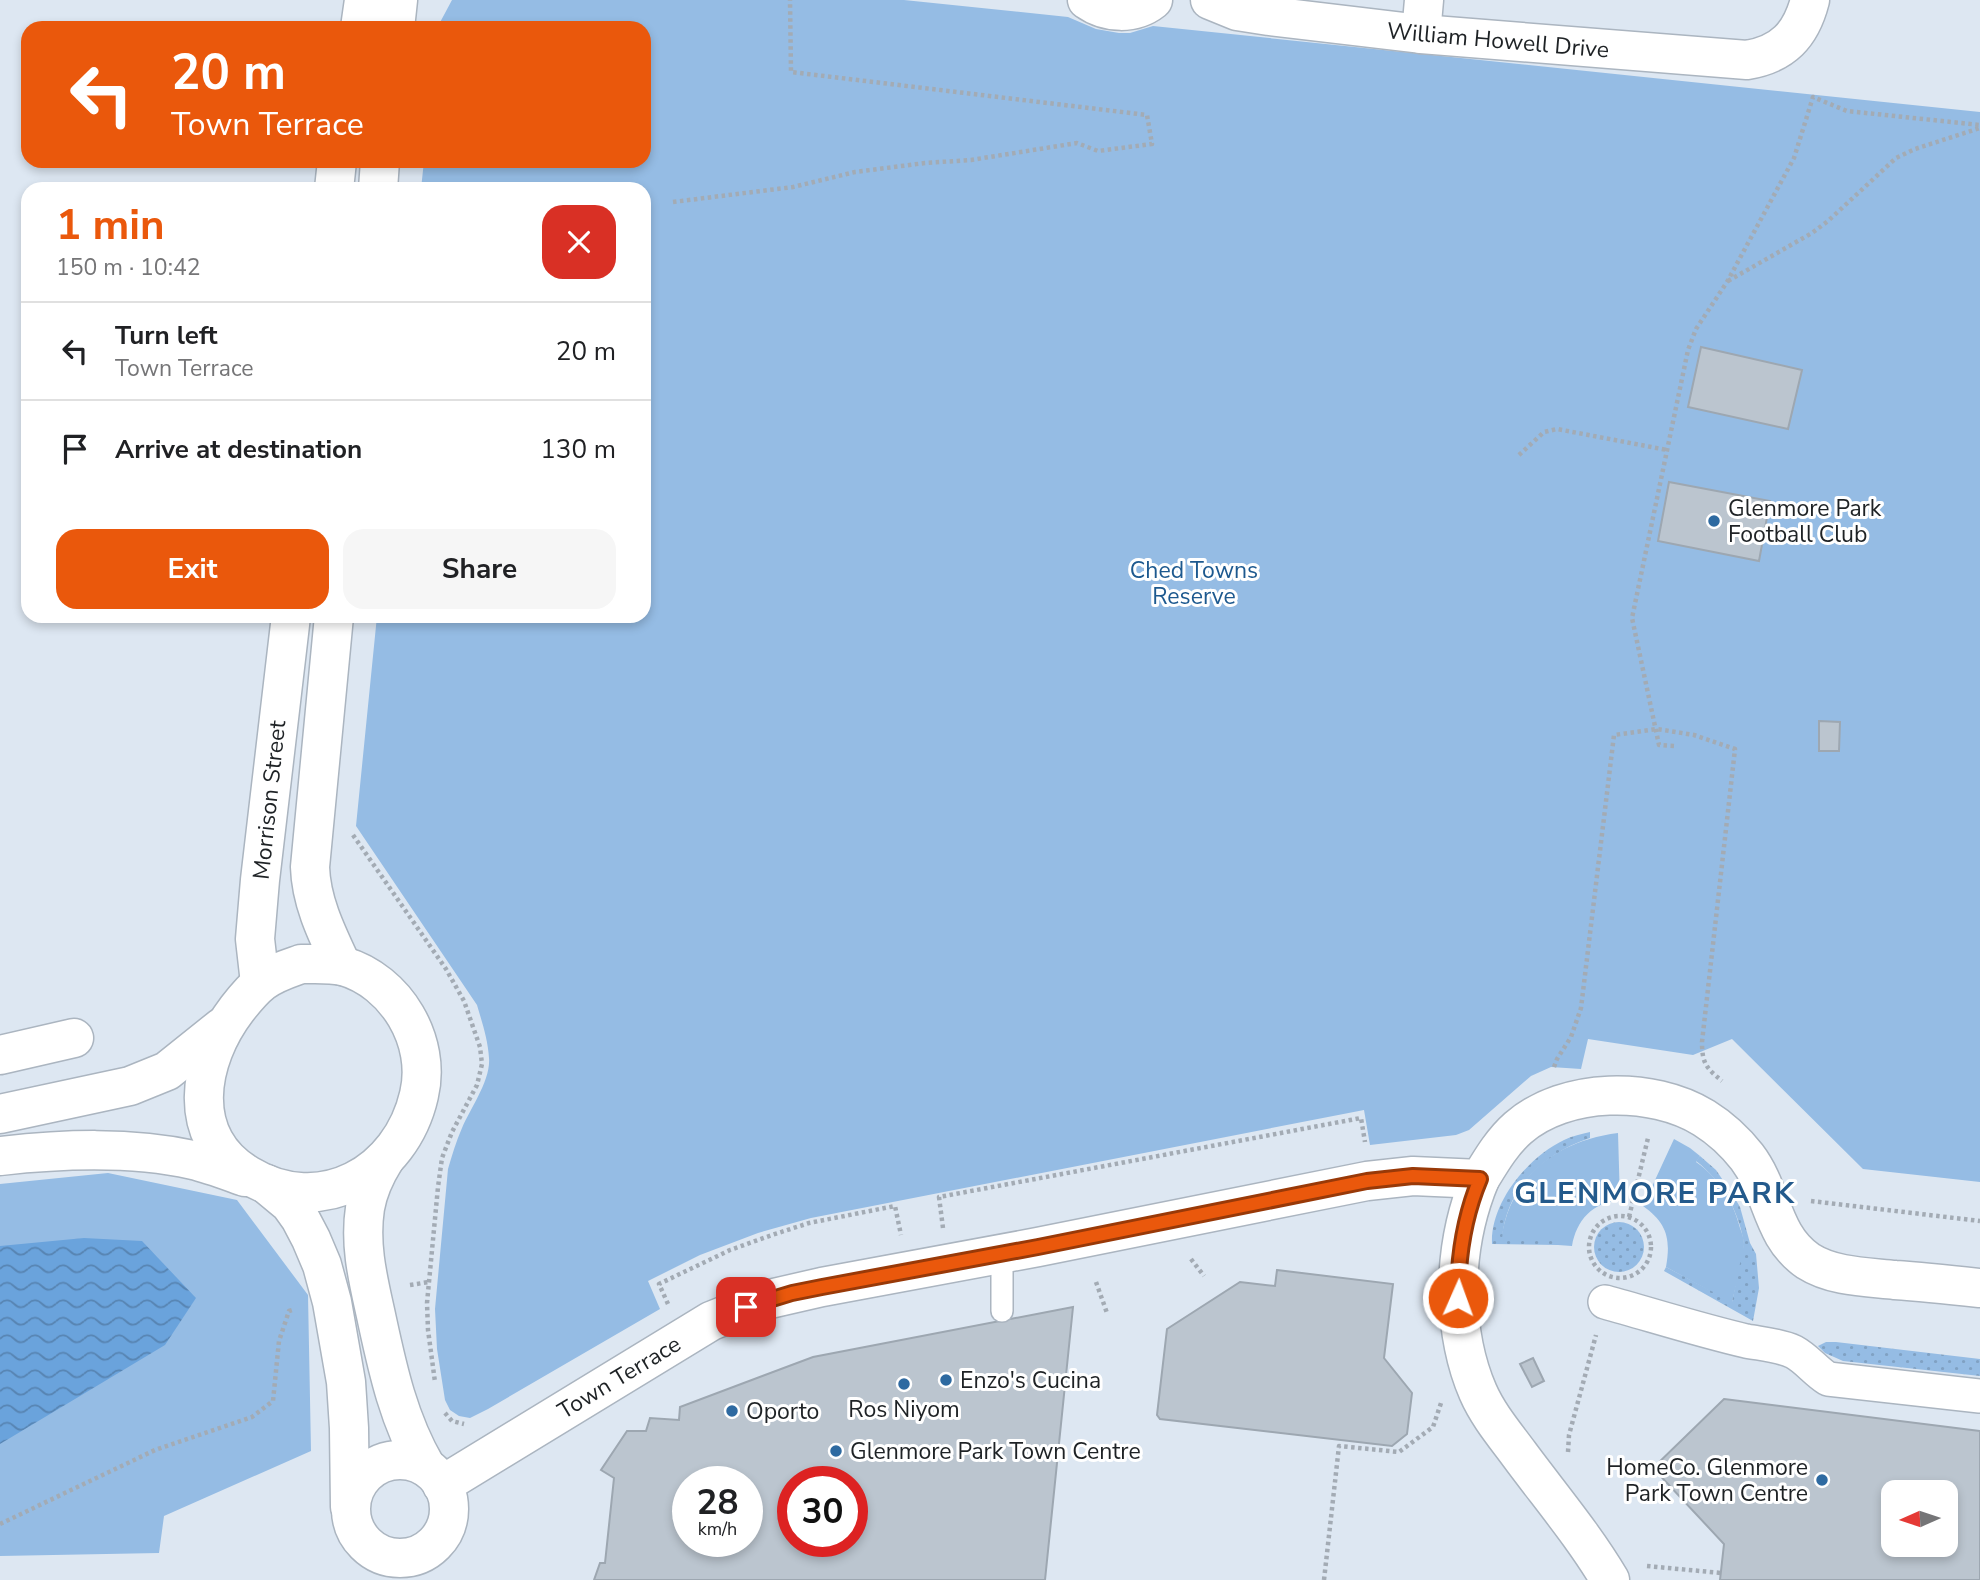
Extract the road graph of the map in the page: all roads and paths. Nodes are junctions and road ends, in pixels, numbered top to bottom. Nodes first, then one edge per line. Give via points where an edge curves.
1 (364, 0) edge
2 (398, 0) edge
3 (790, 0) edge
4 (1087, 0) edge
5 (1153, 0) edge
6 (1210, 0) edge
7 (1810, 0) edge
8 (1423, 17) edge
9 (361, 21) edge
10 (396, 21) edge
11 (1980, 127) edge
12 (673, 202) dead end
13 (1727, 282) junction
14 (1667, 450) junction
15 (1519, 456) dead end
16 (289, 623) edge
17 (333, 623) edge
18 (1657, 729) junction
19 (1674, 746) dead end
20 (351, 832) dead end
21 (342, 966) junction
22 (260, 983) junction
23 (224, 1026) junction
24 (74, 1038) dead end
25 (0, 1055) edge
26 (1551, 1077) dead end
27 (1727, 1084) dead end
28 (0, 1114) edge
29 (1649, 1132) dead end
30 (1367, 1154) dead end
31 (0, 1156) edge
32 (386, 1157) junction
33 (1480, 1179) junction
34 (261, 1182) junction
35 (1810, 1201) dead end
36 (1629, 1217) junction
37 (1980, 1221) edge
38 (944, 1233) dead end
39 (1002, 1254) junction
40 (1191, 1259) dead end
41 (1204, 1276) dead end
42 (429, 1282) junction
43 (1096, 1282) dead end
44 (1980, 1288) edge
45 (371, 1292) junction
46 (332, 1301) junction
47 (1605, 1302) joint
48 (1002, 1311) dead end
49 (1107, 1313) dead end
50 (436, 1385) dead end
51 (1980, 1396) edge
52 (1442, 1399) dead end
53 (443, 1410) dead end
54 (470, 1425) dead end
55 (1569, 1461) dead end
56 (434, 1476) junction
57 (350, 1507) junction
58 (0, 1524) edge
59 (1643, 1560) dead end
60 (1647, 1566) junction
61 (414, 1569) edge
62 (1649, 1573) dead end
63 (1721, 1573) dead end
64 (1324, 1580) edge
65 (1610, 1580) edge

1 - 9 street
2 - 10 street
3 - 12 path via 791,72 1147,115 1152,144 1098,151 1077,144 855,172 793,187
4 - 5 street via 1109,10 1128,11
6 - 8 street, William Howell Drive via 1269,16
7 - 8 street, William Howell Drive via 1800,27 1785,46 1761,58 1737,60
11 - 13 path via 1896,158 1812,233
11 - 13 path via 1847,111 1814,97 1794,158
13 - 14 path via 1696,329 1688,350
14 - 15 path via 1557,429 1544,432
14 - 18 path via 1632,618
16 - 22 street, Morrison Street via 255,939
17 - 21 street, Morrison Street via 310,867 311,887
18 - 19 path via 1659,745
18 - 26 path via 1614,735 1581,1008
18 - 27 path via 1735,749 1702,1042 1702,1059
20 - 42 path via 446,969 464,1001 480,1047 477,1085 442,1158
21 - 22 street via 301,964
21 - 32 street via 380,985 396,1000 418,1043 420,1092 405,1133
22 - 23 street
23 - 28 street via 167,1071 130,1086
23 - 34 street via 205,1077 206,1119 217,1148 233,1167
24 - 25 street
29 - 36 path
30 - 38 path via 1361,1118 1334,1123 939,1197
31 - 34 street via 141,1152 195,1161
32 - 34 street via 346,1186 321,1192 282,1190
32 - 45 street via 368,1192 365,1210 364,1260
33 - 39 street, Town Terrace via 1413,1176 1367,1181
33 - 44 street via 1508,1138 1545,1111 1603,1096 1662,1101 1704,1118 1739,1149 1762,1181 1783,1236 1808,1261 1857,1276
33 - 65 street via 1466,1217 1458,1282 1458,1314 1469,1370 1496,1423
34 - 46 street via 290,1204 300,1218 322,1265
35 - 37 path
36 - 36 path via 1608,1218 1592,1233 1590,1254 1602,1272 1611,1276 1630,1276 1650,1255 1649,1236
39 - 48 lane
39 - 56 street, Town Terrace via 792,1293 731,1312
40 - 41 path
42 - 45 path
42 - 50 path via 428,1330
43 - 49 path
45 - 56 street via 397,1402 413,1443
46 - 57 street via 346,1382
46 - 58 path via 289,1311 279,1340 273,1401 252,1417 155,1450
47 - 51 street via 1794,1352 1828,1378
47 - 55 path via 1569,1435
52 - 64 path via 1433,1427 1399,1452 1339,1446
53 - 54 path via 452,1421
56 - 57 street via 410,1460 376,1465 354,1490
56 - 61 street via 447,1494 446,1528
57 - 61 street via 352,1524 364,1544
59 - 60 path
60 - 62 path
60 - 63 path

